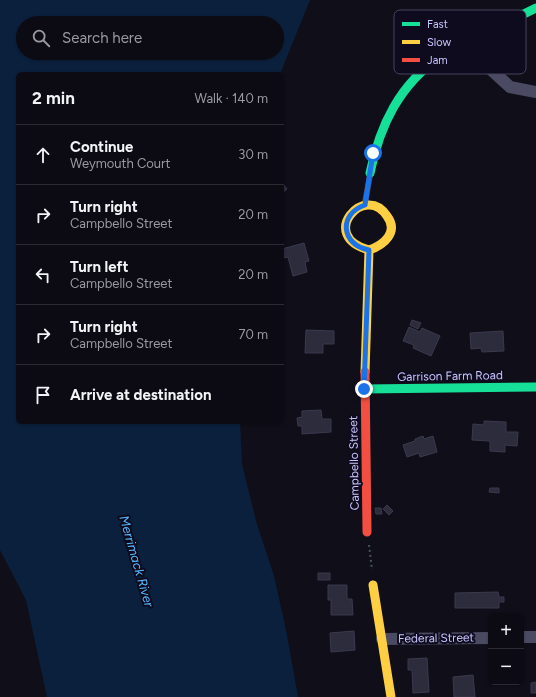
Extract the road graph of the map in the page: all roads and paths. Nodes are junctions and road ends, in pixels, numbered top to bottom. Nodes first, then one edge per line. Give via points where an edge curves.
1 (536, 8) edge
2 (526, 13) edge
3 (418, 74) edge
4 (496, 74) edge
5 (536, 92) edge
6 (370, 173) joint
7 (365, 205) junction
8 (369, 250) junction
9 (536, 387) edge
10 (364, 389) junction
11 (367, 532) joint
12 (373, 585) joint
13 (524, 637) edge
14 (536, 637) edge
15 (488, 638) edge
16 (382, 639) junction
17 (391, 697) edge

1 - 2 street
3 - 6 street via 399,97 386,118 377,141
4 - 5 street via 510,87
6 - 7 lane
7 - 8 street via 352,212 346,226 350,241 361,249
7 - 8 street via 373,205 386,213 391,227 390,236 385,243
8 - 10 street, Campbello Street
9 - 10 street, Garrison Farm Road
10 - 11 street, Campbello Street
11 - 12 path
12 - 16 street
13 - 14 street
15 - 16 street, Federal Street
16 - 17 street

